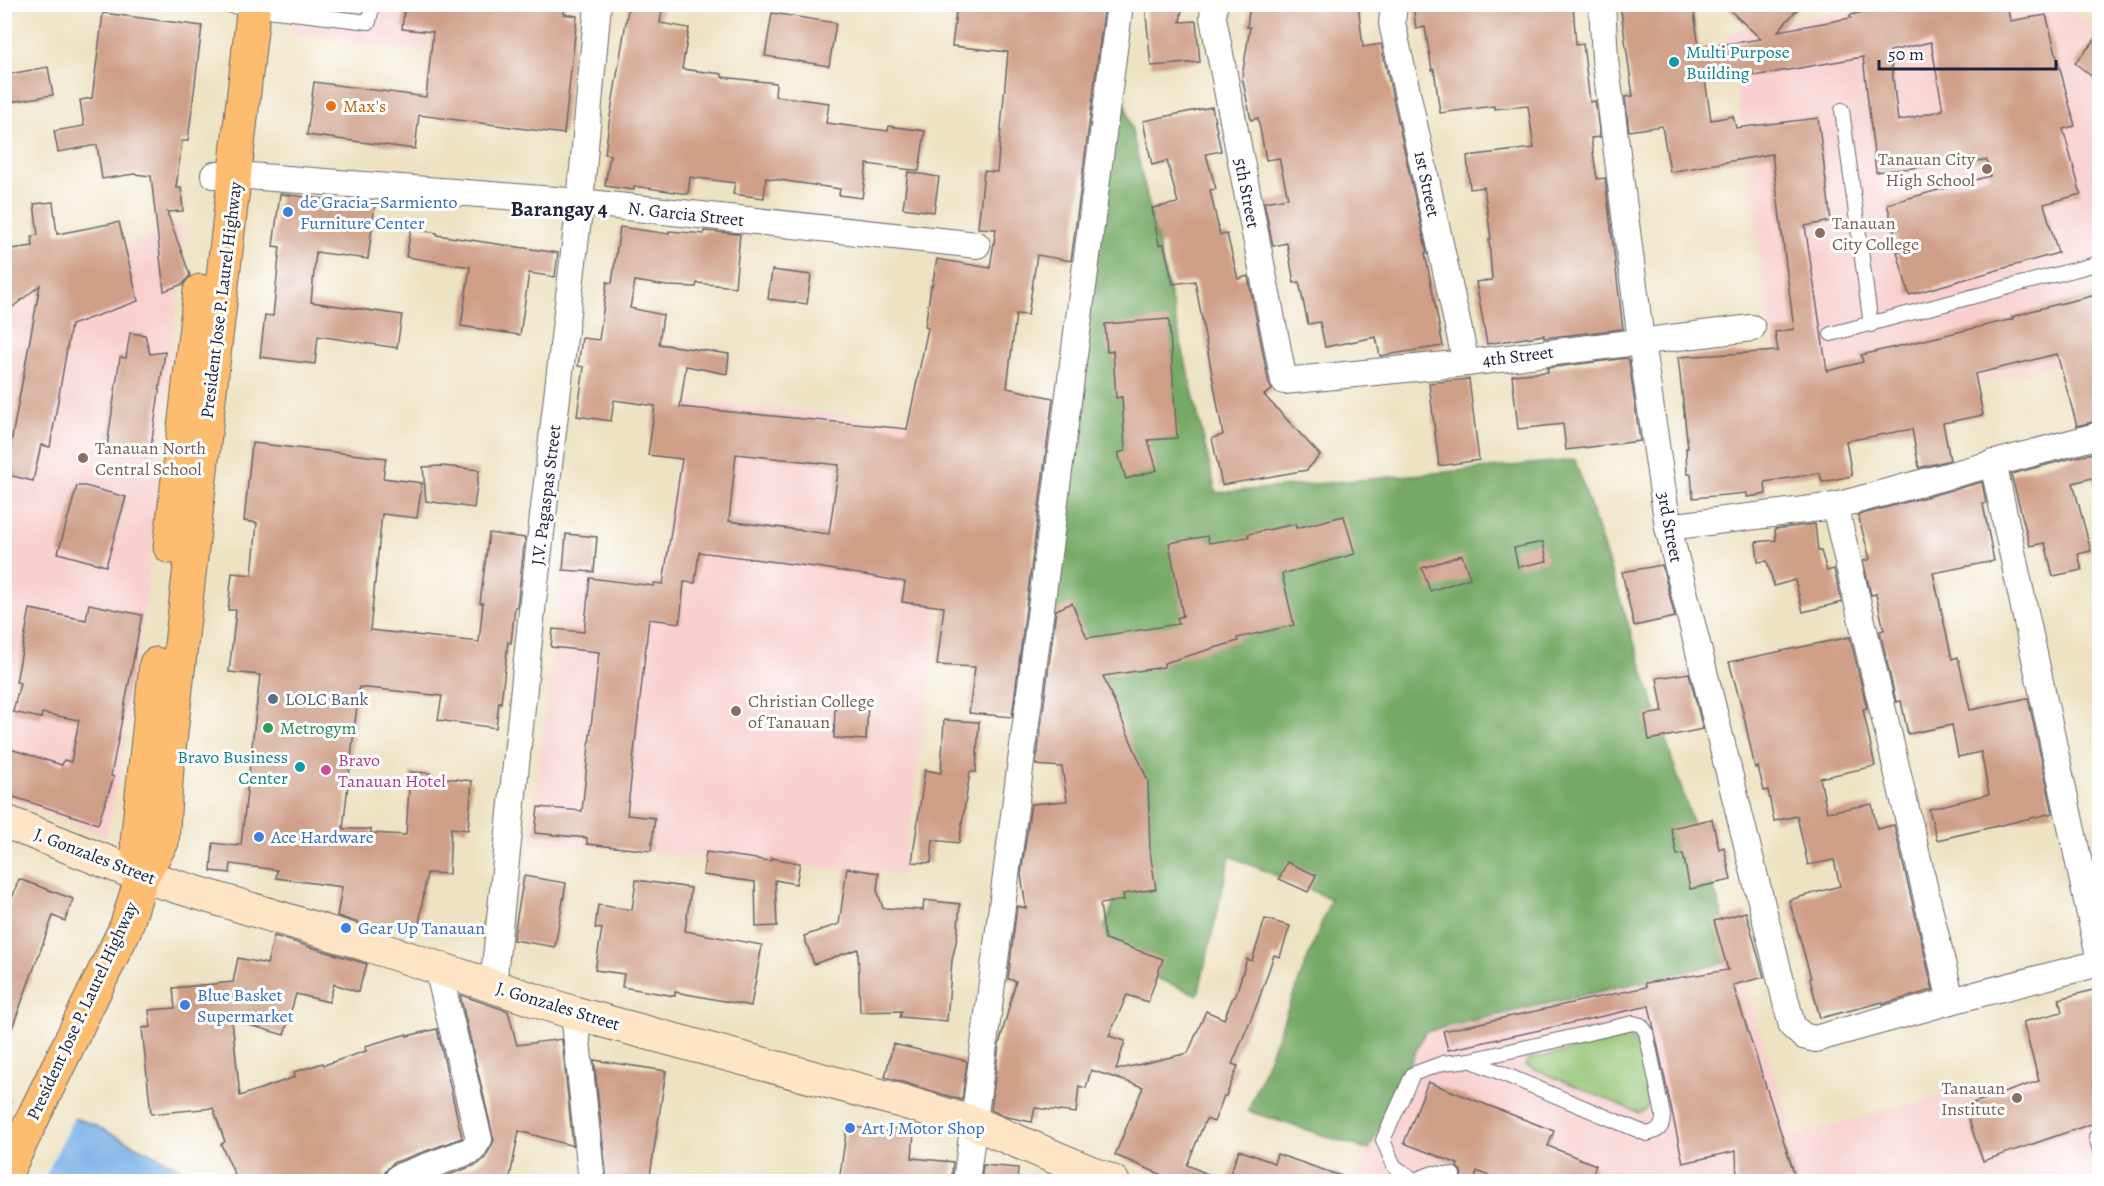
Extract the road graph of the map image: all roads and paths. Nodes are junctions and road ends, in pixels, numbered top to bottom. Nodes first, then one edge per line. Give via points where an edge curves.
1 (598, 4) edge
2 (1120, 4) edge
3 (1214, 4) edge
4 (1394, 4) edge
5 (1602, 4) edge
6 (243, 6) edge
7 (372, 7) dead end
8 (1842, 110) dead end
9 (225, 175) junction
10 (580, 202) junction
11 (977, 245) dead end
12 (2100, 263) edge
13 (1871, 325) junction
14 (1752, 328) dead end
15 (1831, 334) dead end
16 (1641, 341) junction
17 (1466, 363) junction
18 (1284, 381) joint
19 (2100, 435) edge
20 (1992, 463) junction
21 (1835, 506) junction
22 (1668, 527) junction
23 (4, 821) edge
24 (142, 876) junction
25 (2100, 962) edge
26 (438, 969) junction
27 (493, 986) junction
28 (1951, 1001) junction
29 (574, 1013) junction
30 (1470, 1059) junction
31 (974, 1123) junction
32 (1453, 1176) dead end
33 (4, 1178) edge
34 (1412, 1180) edge
35 (400, 1182) edge
36 (592, 1182) edge
37 (966, 1182) edge
38 (1113, 1182) edge

1 - 10 street, J.V. Pagaspas Street
2 - 31 street
3 - 18 street, 5th Street via 1213,18
4 - 17 street, 1st Street via 1392,23
5 - 16 street, 3rd Street via 1605,59
6 - 7 lane via 369,22
6 - 9 highway, President Jose P. Laurel Highway
8 - 13 lane
9 - 10 street, N. Garcia Street
9 - 24 highway, President Jose P. Laurel Highway via 162,842
10 - 11 street, N. Garcia Street
10 - 27 street, J.V. Pagaspas Street
12 - 13 lane
13 - 15 lane
14 - 16 street, 4th Street
16 - 17 street, 4th Street
16 - 22 street, 3rd Street
17 - 18 street, 4th Street
19 - 20 street
20 - 21 street
20 - 25 street
21 - 22 street
21 - 28 street
22 - 28 street, 3rd Street via 1792,1026 1803,1036 1815,1039
23 - 24 main road, J. Gonzales Street
24 - 26 main road, J. Gonzales Street
24 - 33 highway, President Jose P. Laurel Highway via 126,927
25 - 28 street
26 - 27 main road, J. Gonzales Street
26 - 35 street via 479,1139 472,1150 399,1177
27 - 29 main road, J. Gonzales Street
29 - 31 main road, J. Gonzales Street
29 - 36 street
30 - 30 lane via 1647,1134 1658,1131 1663,1124 1646,1032 1641,1025 1633,1023
30 - 34 lane via 1443,1063 1413,1074 1383,1140 1394,1166
31 - 37 street
31 - 38 main road, J. Gonzales Street
32 - 34 lane via 1433,1173

